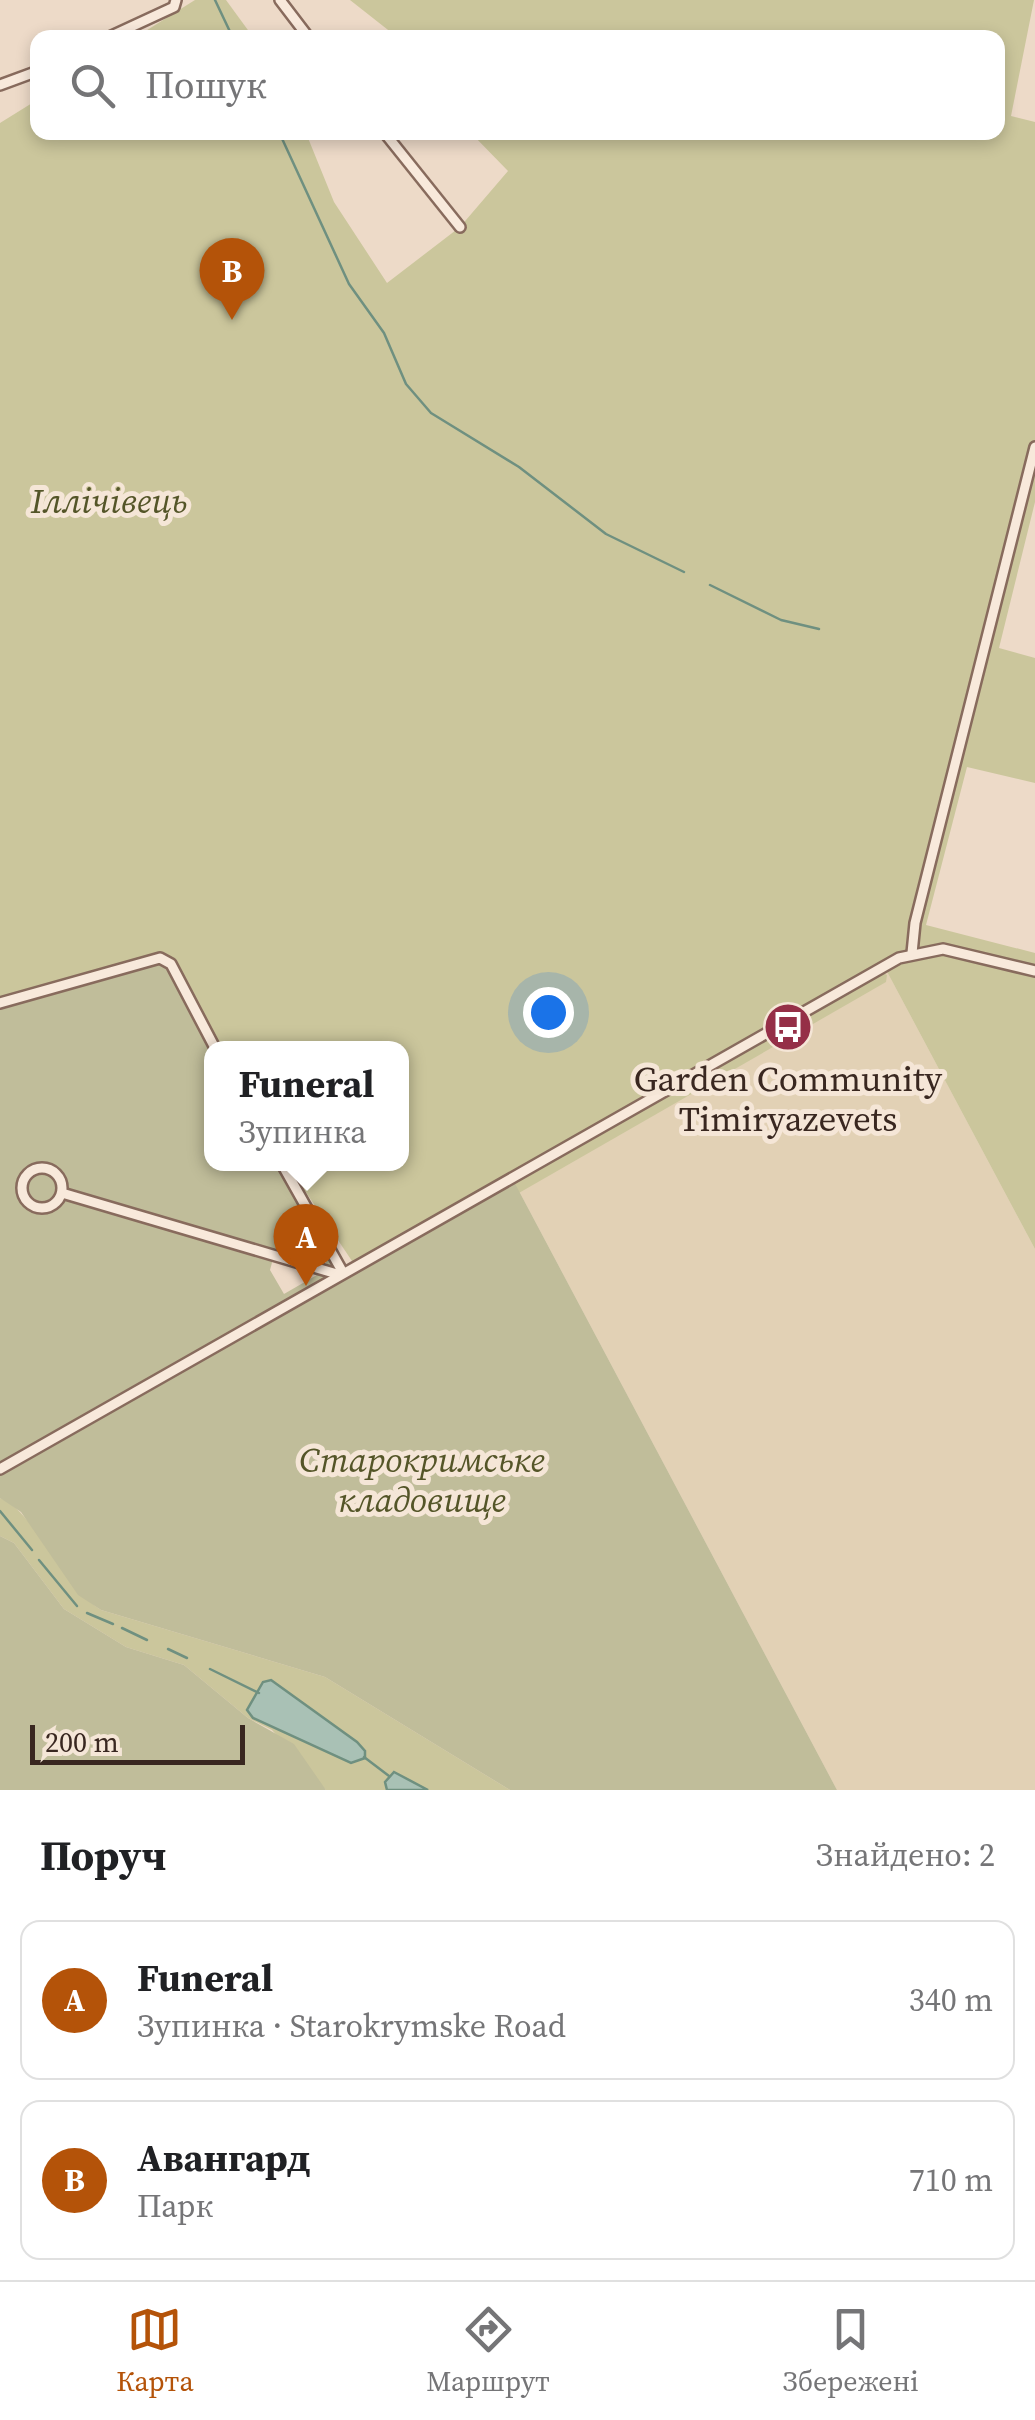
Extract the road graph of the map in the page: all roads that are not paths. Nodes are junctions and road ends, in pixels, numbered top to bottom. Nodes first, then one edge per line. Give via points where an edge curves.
1 (280, 0) edge
2 (175, 4) edge
3 (123, 30) edge
4 (302, 30) edge
5 (30, 74) edge
6 (0, 85) edge
7 (390, 140) edge
8 (460, 227) dead end
9 (1035, 447) edge
10 (912, 952) junction
11 (1035, 971) edge
12 (0, 1003) edge
13 (211, 1041) edge
14 (286, 1171) edge
15 (62, 1193) junction
16 (340, 1272) junction
17 (0, 1469) edge

1 - 4 street
2 - 3 street
5 - 6 street
7 - 8 street
9 - 10 street
10 - 11 street via 943,949
10 - 16 street
12 - 13 street via 160,958 171,964
14 - 16 street
15 - 15 street via 58,1175 45,1168 31,1171 22,1186 40,1208 55,1204
15 - 16 street
16 - 17 street

